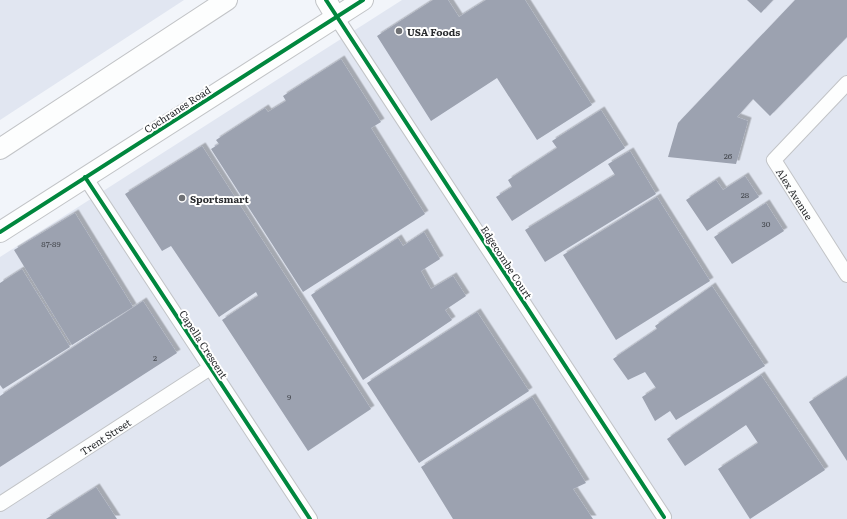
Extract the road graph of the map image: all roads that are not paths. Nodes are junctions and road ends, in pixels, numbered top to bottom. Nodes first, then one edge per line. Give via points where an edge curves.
1 (227, 0) edge
2 (326, 0) edge
3 (363, 0) edge
4 (336, 17) junction
5 (847, 83) edge
6 (0, 149) edge
7 (85, 177) junction
8 (0, 232) edge
9 (847, 275) edge
10 (210, 368) junction
11 (0, 504) edge
12 (664, 516) dead end
13 (310, 519) edge

1 - 6 street
2 - 4 street
3 - 4 street, Cochranes Road
4 - 7 street, Cochranes Road
4 - 12 street, Edgecombe Court
5 - 9 street, Alex Avenue via 774,160
7 - 8 street, Cochranes Road
7 - 10 street, Capella Crescent
10 - 11 street, Trent Street
10 - 13 street, Capella Crescent

